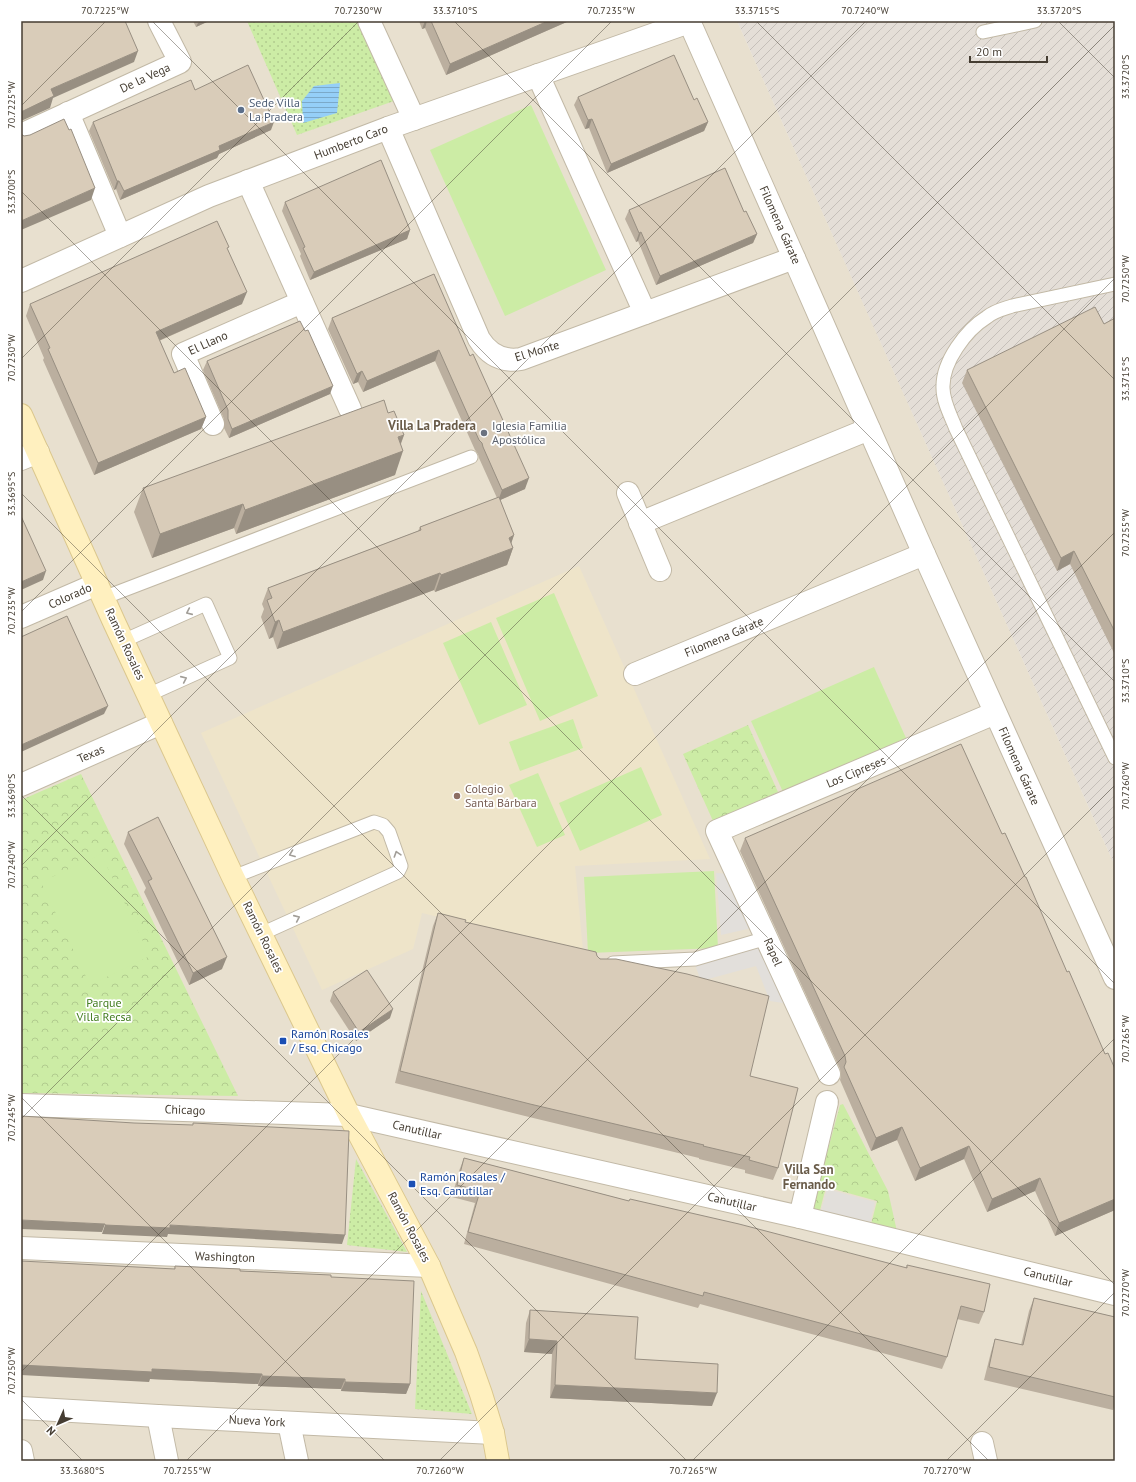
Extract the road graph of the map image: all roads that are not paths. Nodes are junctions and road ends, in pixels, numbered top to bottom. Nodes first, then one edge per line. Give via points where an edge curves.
1 (158, 21) edge
2 (369, 21) edge
3 (689, 21) edge
4 (1036, 21) edge
5 (983, 32) dead end
6 (538, 75) junction
7 (68, 113) junction
8 (414, 119) junction
9 (388, 128) junction
10 (21, 135) edge
11 (248, 181) junction
12 (120, 236) junction
13 (794, 258) junction
14 (21, 281) edge
15 (1115, 284) edge
16 (302, 302) junction
17 (645, 313) junction
18 (350, 409) dead end
19 (21, 415) edge
20 (213, 424) dead end
21 (869, 429) junction
22 (29, 456) edge
23 (471, 457) dead end
24 (628, 492) dead end
25 (640, 523) junction
26 (924, 554) junction
27 (660, 570) dead end
28 (100, 591) junction
29 (21, 617) edge
30 (123, 641) junction
31 (635, 674) dead end
32 (148, 695) junction
33 (995, 713) junction
34 (161, 723) junction
35 (1115, 758) edge
36 (21, 785) edge
37 (717, 831) joint
38 (233, 877) junction
39 (261, 934) junction
40 (767, 938) junction
41 (599, 964) edge
42 (1115, 978) edge
43 (829, 1074) dead end
44 (827, 1102) dead end
45 (21, 1105) edge
46 (349, 1115) junction
47 (800, 1217) junction
48 (21, 1248) edge
49 (429, 1266) junction
50 (1115, 1294) edge
51 (21, 1408) edge
52 (158, 1416) junction
53 (289, 1423) junction
54 (493, 1432) junction
55 (21, 1451) edge
56 (23, 1461) edge
57 (167, 1461) edge
58 (297, 1461) edge
59 (498, 1461) edge

1 - 7 street, De la Vega via 180,62
2 - 8 street
3 - 6 street, Humberto Caro
3 - 13 street, Filomena Gárate
4 - 5 lane
6 - 8 street, Humberto Caro
6 - 17 street
7 - 10 street, De la Vega
7 - 12 street
8 - 9 street, Humberto Caro
9 - 11 street, Humberto Caro
9 - 17 street, El Monte via 479,339 490,352 505,360 521,359
11 - 12 street, Humberto Caro
11 - 16 street
12 - 14 street, Humberto Caro
13 - 17 street, El Monte
13 - 21 street, Filomena Gárate
15 - 35 lane via 998,310 968,333 951,357 943,387 956,429
16 - 18 street
16 - 20 street, El Llano via 183,354
19 - 22 street, Ramón Rosales
21 - 25 street
21 - 26 street, Filomena Gárate
22 - 28 street, Ramón Rosales
23 - 28 lane
24 - 25 street
25 - 27 street
26 - 31 street, Filomena Gárate
26 - 33 street, Filomena Gárate
28 - 29 street, Colorado
28 - 30 street, Ramón Rosales
30 - 32 street, Ramón Rosales
32 -> 30 lane via 230,658 206,604
32 - 34 street, Ramón Rosales
33 - 37 street, Los Cipreses
33 - 42 street, Filomena Gárate
34 - 36 street, Texas
34 - 38 street, Ramón Rosales
37 - 40 street, Rapel
38 - 39 street, Ramón Rosales
39 -> 38 lane via 398,872 401,866 389,832 383,825 374,822
39 - 46 street, Ramón Rosales
40 - 41 lane via 695,959
40 - 43 street, Rapel
44 - 47 street
45 - 46 street, Chicago
46 - 47 street, Canutillar
46 - 49 street, Ramón Rosales
47 - 50 street, Canutillar
48 - 49 street, Washington
49 - 54 street, Ramón Rosales via 466,1352
51 - 52 street, Nueva York
52 - 53 street, Nueva York
52 - 57 street
53 - 54 street, Nueva York
53 - 58 street
54 - 59 street, Ramón Rosales
55 - 56 street

